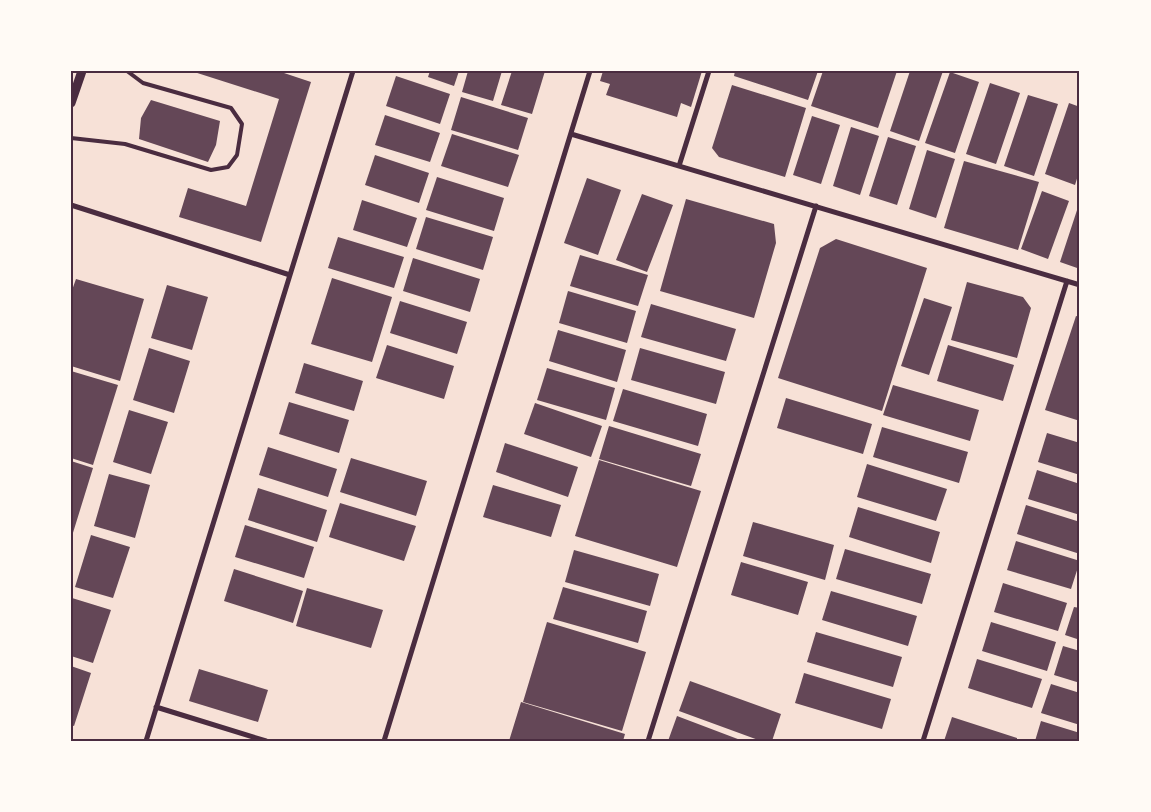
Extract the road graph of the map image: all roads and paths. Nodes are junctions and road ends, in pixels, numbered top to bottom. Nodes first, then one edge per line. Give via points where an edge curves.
1 (82, 71) edge
2 (127, 71) edge
3 (352, 71) edge
4 (590, 71) edge
5 (709, 71) edge
6 (71, 103) edge
7 (571, 134) junction
8 (71, 138) edge
9 (679, 166) junction
10 (71, 205) edge
11 (816, 206) junction
12 (290, 274) junction
13 (1067, 281) junction
14 (1080, 285) edge
15 (156, 707) junction
16 (146, 741) edge
17 (266, 741) edge
18 (384, 741) edge
19 (648, 741) edge
20 (923, 741) edge

1 - 6 street
2 - 8 lane via 143,83 231,108 242,124 237,155 228,167 211,170 125,144
3 - 12 street
4 - 7 street
5 - 9 street
7 - 9 street
7 - 18 street
9 - 11 street
10 - 12 street
11 - 13 street
11 - 19 street
12 - 15 street
13 - 14 street
13 - 20 street
15 - 16 street
15 - 17 street

